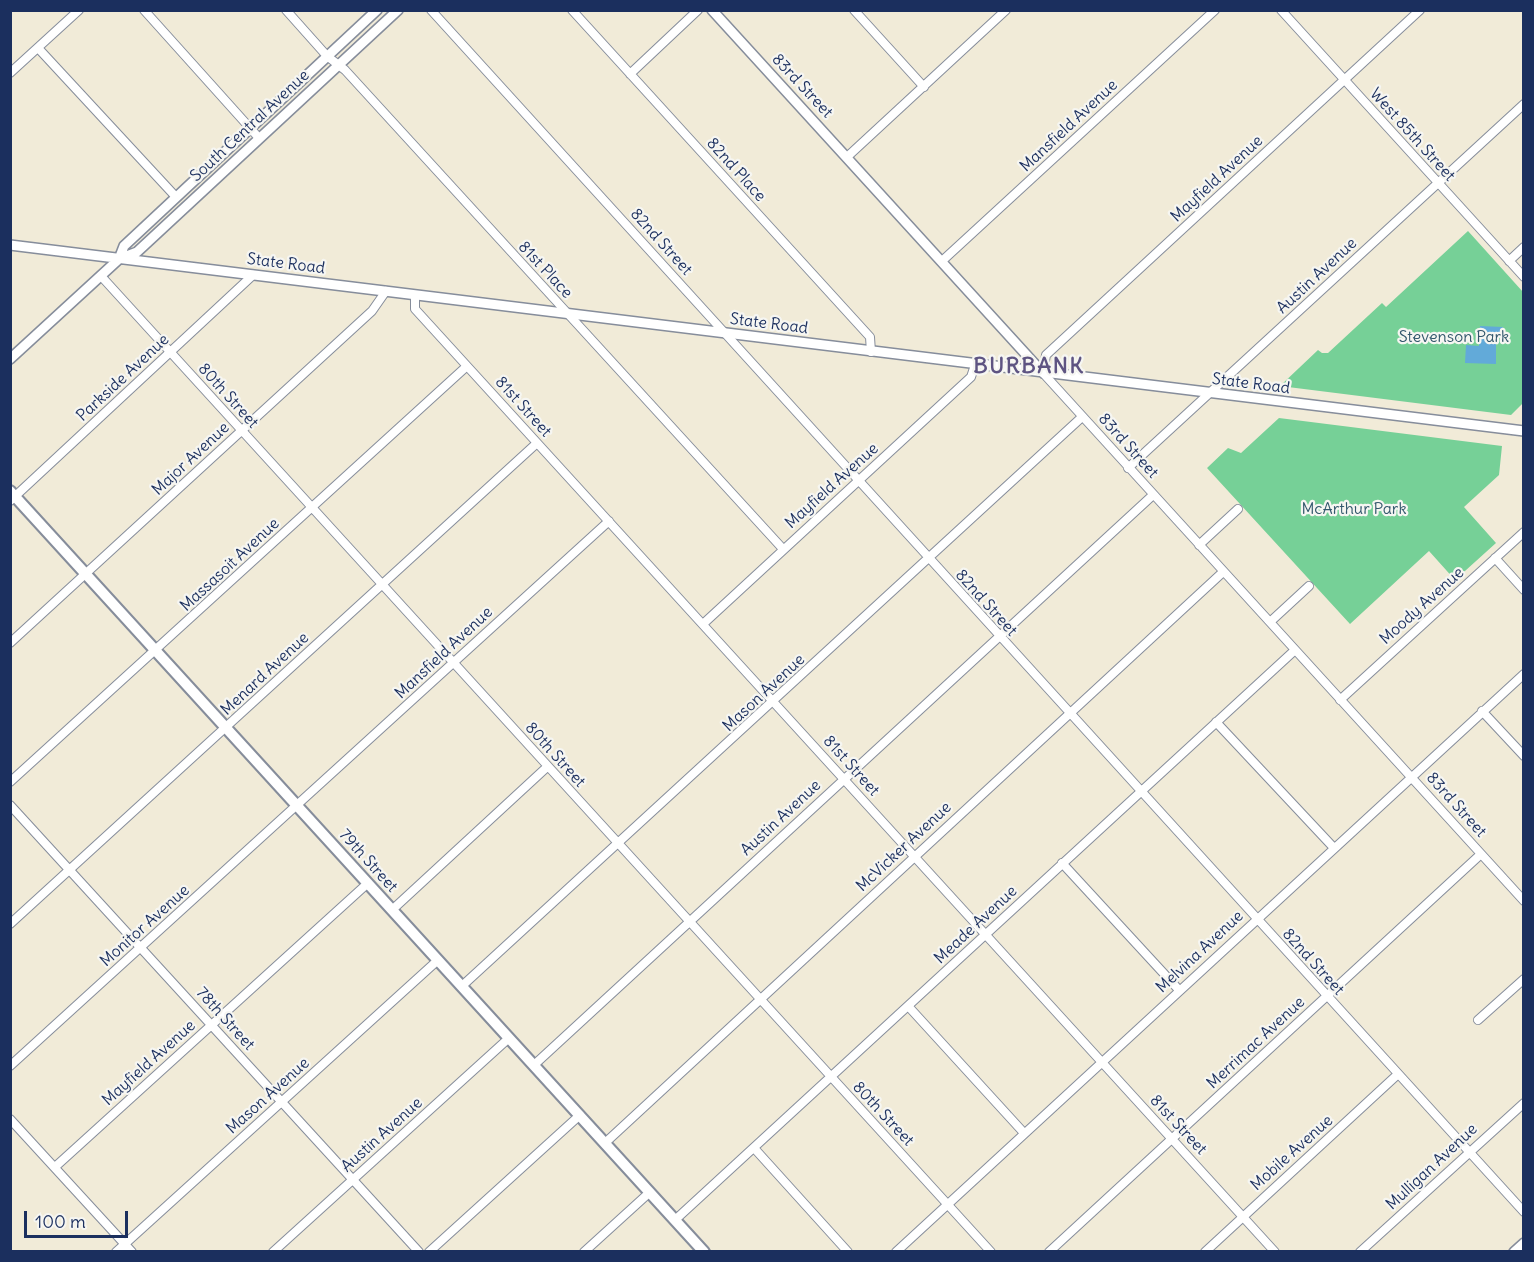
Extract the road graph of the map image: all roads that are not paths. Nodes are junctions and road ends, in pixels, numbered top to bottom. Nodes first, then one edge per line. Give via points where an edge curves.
1 (79, 10) edge
2 (144, 10) edge
3 (286, 10) edge
4 (377, 10) edge
5 (398, 10) edge
6 (431, 10) edge
7 (572, 10) edge
8 (698, 10) edge
9 (712, 10) edge
10 (854, 10) edge
11 (1215, 10) edge
12 (1281, 10) edge
13 (1420, 10) edge
14 (1002, 12) edge
15 (38, 48) junction
16 (327, 56) junction
17 (339, 65) junction
18 (10, 73) edge
19 (630, 74) junction
20 (1344, 80) junction
21 (924, 87) junction
22 (1524, 104) edge
23 (251, 128) junction
24 (259, 138) junction
25 (847, 157) junction
26 (1438, 183) junction
27 (176, 197) junction
28 (10, 245) edge
29 (1524, 247) edge
30 (120, 259) junction
31 (942, 261) junction
32 (1509, 261) junction
33 (253, 275) junction
34 (101, 276) junction
35 (1524, 277) edge
36 (386, 291) junction
37 (415, 295) junction
38 (569, 315) junction
39 (728, 334) junction
40 (171, 352) junction
41 (871, 352) junction
42 (10, 359) edge
43 (975, 365) junction
44 (467, 366) junction
45 (1043, 373) junction
46 (1209, 394) junction
47 (1082, 417) junction
48 (241, 431) junction
49 (1524, 431) edge
50 (537, 443) junction
51 (1128, 468) junction
52 (858, 480) junction
53 (1153, 495) junction
54 (12, 496) edge
55 (313, 507) junction
56 (1238, 509) dead end
57 (609, 521) junction
58 (1524, 532) edge
59 (1199, 545) junction
60 (783, 549) junction
61 (1495, 558) junction
62 (928, 559) junction
63 (1223, 572) junction
64 (87, 574) junction
65 (383, 584) junction
66 (1309, 586) dead end
67 (1524, 590) edge
68 (1270, 622) junction
69 (703, 624) junction
70 (998, 637) junction
71 (10, 643) edge
72 (1294, 650) junction
73 (156, 651) junction
74 (453, 663) junction
75 (1524, 674) edge
76 (1340, 700) junction
77 (773, 701) junction
78 (1482, 711) junction
79 (1069, 714) junction
80 (1216, 722) junction
81 (227, 728) junction
82 (1524, 756) edge
83 (548, 767) junction
84 (1411, 777) junction
85 (844, 779) junction
86 (10, 782) edge
87 (1140, 792) junction
88 (10, 805) edge
89 (298, 806) junction
90 (618, 844) junction
91 (1334, 848) junction
92 (1481, 854) junction
93 (914, 855) junction
94 (1062, 863) junction
95 (70, 870) junction
96 (368, 883) junction
97 (1524, 901) edge
98 (393, 910) junction
99 (1256, 919) junction
100 (689, 921) junction
101 (10, 924) edge
102 (986, 934) junction
103 (141, 948) junction
104 (438, 960) junction
105 (1524, 980) edge
106 (462, 986) junction
107 (1179, 990) junction
108 (1326, 997) junction
109 (760, 999) junction
110 (908, 1006) junction
111 (1479, 1020) dead end
112 (212, 1025) junction
113 (509, 1038) junction
114 (1102, 1062) junction
115 (534, 1065) junction
116 (10, 1066) edge
117 (1397, 1075) junction
118 (831, 1077) junction
119 (282, 1101) junction
120 (1524, 1103) edge
121 (580, 1115) junction
122 (10, 1119) edge
123 (1024, 1133) junction
124 (1172, 1139) junction
125 (605, 1143) junction
126 (754, 1148) junction
127 (1469, 1151) junction
128 (55, 1167) junction
129 (353, 1179) junction
130 (650, 1192) junction
131 (948, 1205) junction
132 (1524, 1212) edge
133 (1243, 1216) junction
134 (675, 1220) junction
135 (1524, 1243) edge
136 (125, 1244) junction
137 (116, 1251) edge
138 (132, 1251) edge
139 (273, 1251) edge
140 (419, 1251) edge
141 (429, 1251) edge
142 (584, 1251) edge
143 (704, 1251) edge
144 (848, 1251) edge
145 (896, 1251) edge
146 (990, 1251) edge
147 (1049, 1251) edge
148 (1205, 1251) edge
149 (1275, 1251) edge
150 (1360, 1251) edge
151 (1514, 1251) edge

1 - 15 street
2 - 23 street
3 - 16 street, 81st Place
4 - 16 street, South Central Avenue
5 - 17 street, South Central Avenue
6 - 39 street, 82nd Street
7 - 19 street, 82nd Place
8 - 19 street
9 - 25 street, 83rd Street
10 - 21 street
11 - 31 street, Mansfield Avenue
12 - 20 street, West 85th Street
13 - 20 street, Mayfield Avenue
14 - 21 street
15 - 18 street
15 - 27 street
16 - 17 street, 81st Place
16 - 23 street, South Central Avenue
17 - 24 street, South Central Avenue
17 - 38 street, 81st Place
19 - 41 street, 82nd Place via 870,337
20 - 26 street, West 85th Street
20 - 45 street, Mayfield Avenue via 1046,355
21 - 25 street
22 - 26 street, Austin Avenue
23 - 24 street
23 - 27 street, South Central Avenue
24 - 30 street, South Central Avenue via 137,252
25 - 31 street, 83rd Street
26 - 32 street, West 85th Street
26 - 46 street, Austin Avenue
27 - 30 street, South Central Avenue via 124,246
28 - 30 street, State Road
29 - 32 street
30 - 33 street, State Road
30 - 34 street, South Central Avenue
31 - 45 street, 83rd Street
32 - 35 street, West 85th Street
33 - 36 street, State Road
33 - 40 street, Parkside Avenue
34 - 40 street, 80th Street
34 - 42 street, South Central Avenue
36 - 37 street, State Road
36 - 48 street, Major Avenue via 372,310
37 - 38 street, State Road
37 - 44 street, 81st Street via 416,309
38 - 39 street, State Road
38 - 60 street, 81st Place
39 - 41 street, State Road
39 - 52 street, 82nd Street
40 - 48 street, 80th Street
40 - 54 street, Parkside Avenue
41 - 43 street, State Road
43 - 45 street, State Road
43 - 52 street, Mayfield Avenue via 971,377
44 - 50 street, 81st Street
44 - 55 street, Massasoit Avenue
45 - 46 street, State Road
45 - 47 street, 83rd Street
46 - 49 street, State Road
46 - 51 street, Austin Avenue
47 - 51 street, 83rd Street
47 - 62 street, Mason Avenue
48 - 55 street, 80th Street
48 - 64 street, Major Avenue
50 - 57 street, 81st Street
50 - 65 street, Menard Avenue
51 - 53 street, 83rd Street
52 - 60 street, Mayfield Avenue
52 - 62 street, 82nd Street
53 - 59 street, 83rd Street
53 - 70 street, Austin Avenue
54 - 64 main road, 79th Street
55 - 65 street, 80th Street
55 - 73 street, Massasoit Avenue
56 - 59 street
57 - 69 street, 81st Street
57 - 74 street, Mansfield Avenue
58 - 61 street, Moody Avenue
59 - 63 street, 83rd Street
60 - 69 street, Mayfield Avenue
61 - 67 street
61 - 76 street, Moody Avenue
62 - 70 street, 82nd Street
62 - 77 street, Mason Avenue
63 - 68 street, 83rd Street
63 - 79 street, McVicker Avenue
64 - 71 street, Major Avenue
64 - 73 main road, 79th Street
65 - 74 street, 80th Street
65 - 81 street, Menard Avenue
66 - 68 street
68 - 72 street, 83rd Street
69 - 77 street, 81st Street
70 - 79 street, 82nd Street
70 - 85 street, Austin Avenue
72 - 76 street, 83rd Street
72 - 80 street, Meade Avenue
73 - 81 main road, 79th Street
73 - 86 street, Massasoit Avenue
74 - 83 street, 80th Street
74 - 89 street, Mansfield Avenue
75 - 78 street, Melvina Avenue
76 - 84 street, 83rd Street
77 - 85 street, 81st Street
77 - 90 street, Mason Avenue
78 - 82 street
78 - 84 street, Melvina Avenue
79 - 87 street, 82nd Street
79 - 93 street, McVicker Avenue
80 - 87 street, Meade Avenue
80 - 91 street
81 - 89 main road, 79th Street
81 - 95 street, Menard Avenue
83 - 90 street, 80th Street
83 - 98 street
84 - 91 street, Melvina Avenue
84 - 92 street, 83rd Street
85 - 93 street, 81st Street
85 - 100 street, Austin Avenue
87 - 94 street, Meade Avenue
87 - 99 street, 82nd Street
88 - 95 street, 78th Street
89 - 96 main road, 79th Street
89 - 103 street, Monitor Avenue
90 - 100 street, 80th Street
90 - 106 street, Mason Avenue
91 - 99 street, Melvina Avenue
92 - 97 street, 83rd Street
92 - 108 street, Merrimac Avenue
93 - 102 street, 81st Street
93 - 109 street, McVicker Avenue
94 - 102 street, Meade Avenue
94 - 107 street
95 - 101 street, Menard Avenue
95 - 103 street, 78th Street
96 - 98 main road, 79th Street
96 - 112 street, Mayfield Avenue
98 - 104 main road, 79th Street
99 - 107 street, Melvina Avenue
99 - 108 street, 82nd Street
100 - 109 street, 80th Street
100 - 115 street, Austin Avenue
102 - 110 street, Meade Avenue
102 - 114 street, 81st Street
103 - 112 street, 78th Street
103 - 116 street, Monitor Avenue
104 - 106 main road, 79th Street
104 - 119 street, Mason Avenue
105 - 111 street
106 - 113 main road, 79th Street
107 - 114 street, Melvina Avenue
108 - 117 street, 82nd Street
108 - 124 street, Merrimac Avenue
109 - 118 street, 80th Street
109 - 125 street, McVicker Avenue
110 - 118 street, Meade Avenue
110 - 123 street
112 - 119 street, 78th Street
112 - 128 street, Mayfield Avenue
113 - 115 main road, 79th Street
113 - 129 street, Austin Avenue
114 - 123 street, Melvina Avenue
114 - 124 street, 81st Street
115 - 121 main road, 79th Street
117 - 127 street, 82nd Street
117 - 133 street, Mobile Avenue
118 - 126 street, Meade Avenue
118 - 131 street, 80th Street
119 - 129 street, 78th Street
119 - 136 street, Mason Avenue
120 - 127 street, Mulligan Avenue
121 - 125 main road, 79th Street
121 - 141 street
122 - 128 street
123 - 131 street, Melvina Avenue
124 - 133 street, 81st Street
124 - 147 street, Merrimac Avenue
125 - 130 main road, 79th Street
126 - 134 street, Meade Avenue
126 - 144 street
127 - 132 street, 82nd Street
127 - 150 street, Mulligan Avenue
128 - 136 street
129 - 139 street, Austin Avenue
129 - 140 street, 78th Street
130 - 134 main road, 79th Street
130 - 142 street
131 - 145 street, Melvina Avenue
131 - 146 street, 80th Street
133 - 148 street, Mobile Avenue
133 - 149 street, 81st Street
134 - 143 main road, 79th Street
135 - 151 street
136 - 137 street, Mason Avenue
136 - 138 street

